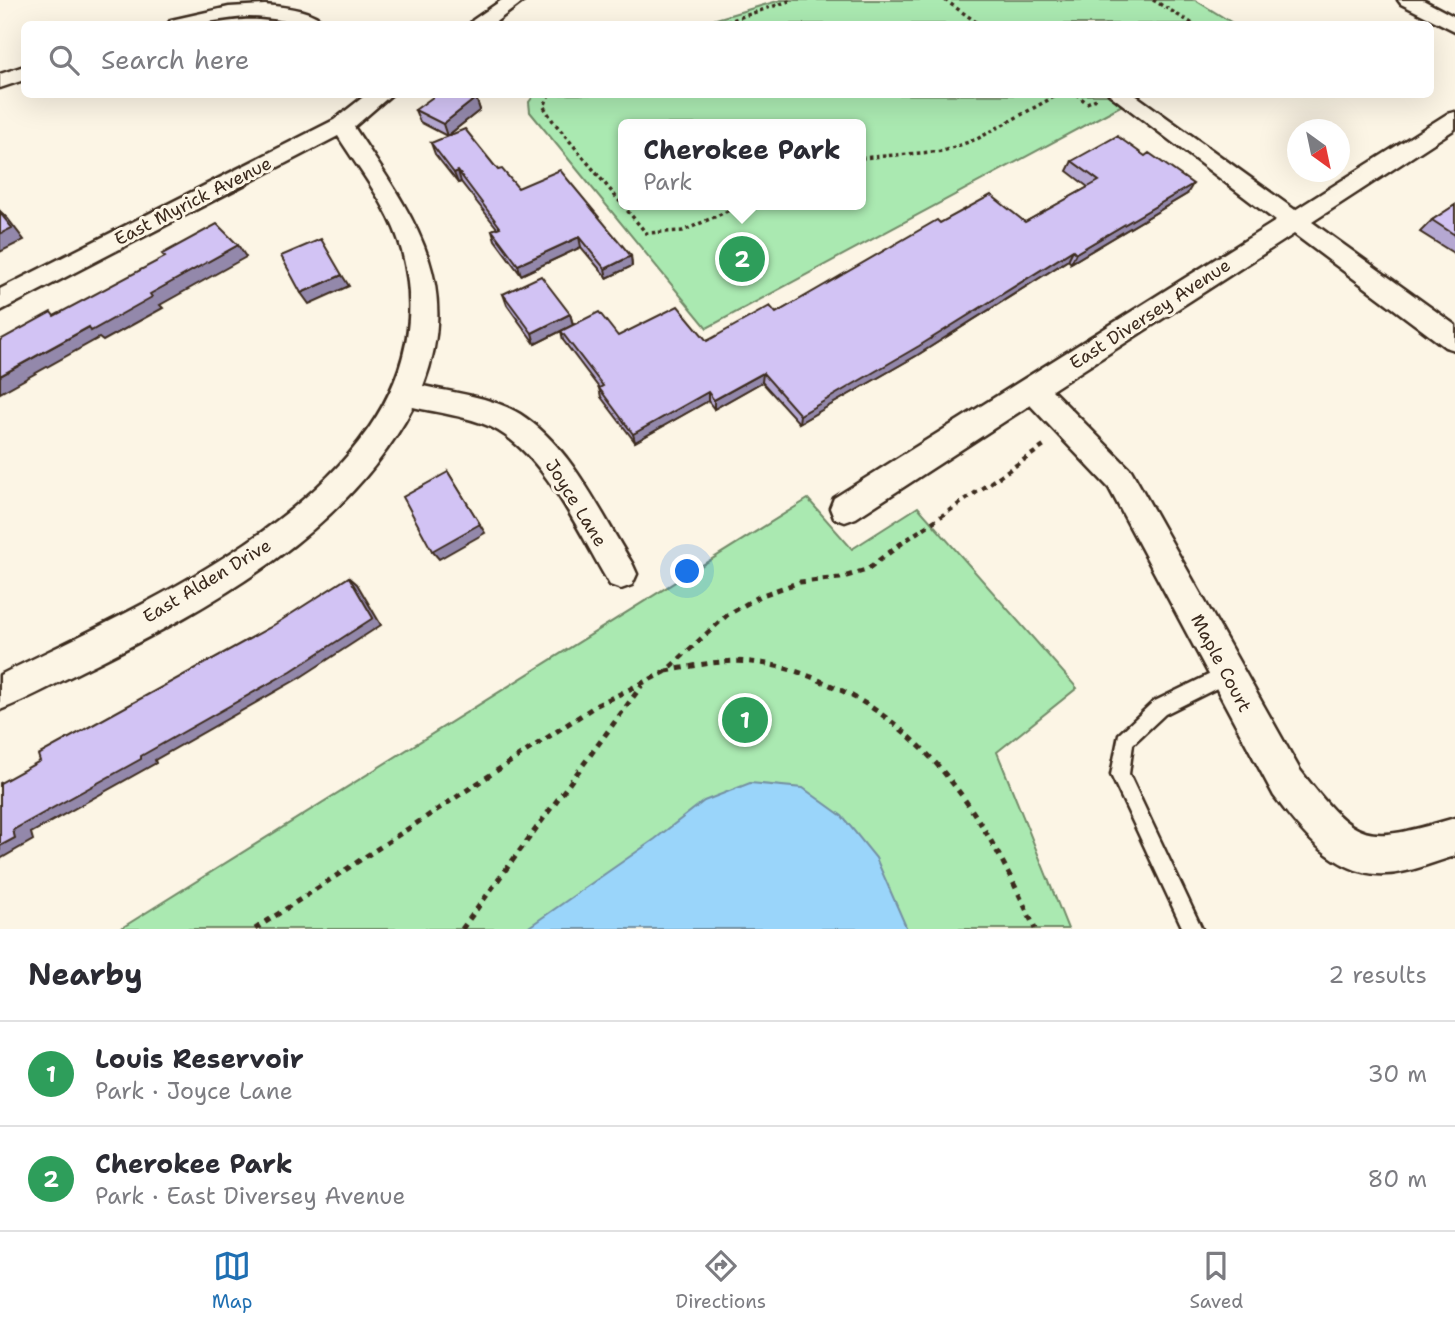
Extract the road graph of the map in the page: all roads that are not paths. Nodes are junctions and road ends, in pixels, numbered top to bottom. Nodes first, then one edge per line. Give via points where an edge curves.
1 (515, 0) edge
2 (1408, 0) edge
3 (192, 21) edge
4 (309, 21) edge
5 (484, 21) edge
6 (1455, 25) edge
7 (21, 74) edge
8 (0, 81) edge
9 (377, 98) edge
10 (1124, 98) edge
11 (1455, 119) edge
12 (342, 125) junction
13 (1294, 222) junction
14 (0, 301) edge
15 (1455, 339) edge
16 (1033, 389) junction
17 (406, 394) junction
18 (845, 508) dead end
19 (621, 574) dead end
20 (1227, 674) junction
21 (0, 693) edge
22 (1455, 837) edge
23 (1193, 929) edge

1 - 5 street
2 - 6 street
3 - 4 street via 245,10 298,15
7 - 8 street
9 - 12 street, East Myrick Avenue
10 - 13 street
11 - 13 street, East Diversey Avenue
12 - 14 street, East Myrick Avenue
12 - 17 street via 397,211 414,247 423,321
13 - 15 street
13 - 16 street, East Diversey Avenue
16 - 18 street, East Diversey Avenue
16 - 20 street, Maple Court via 1120,479
17 - 19 street, Joyce Lane via 482,412 508,422 526,436 547,456
17 - 21 street, East Alden Drive via 353,467 288,532 182,600
20 - 22 street, Maple Court via 1287,783 1331,835 1385,855
20 - 23 lane via 1159,708 1125,740 1121,764 1120,775

